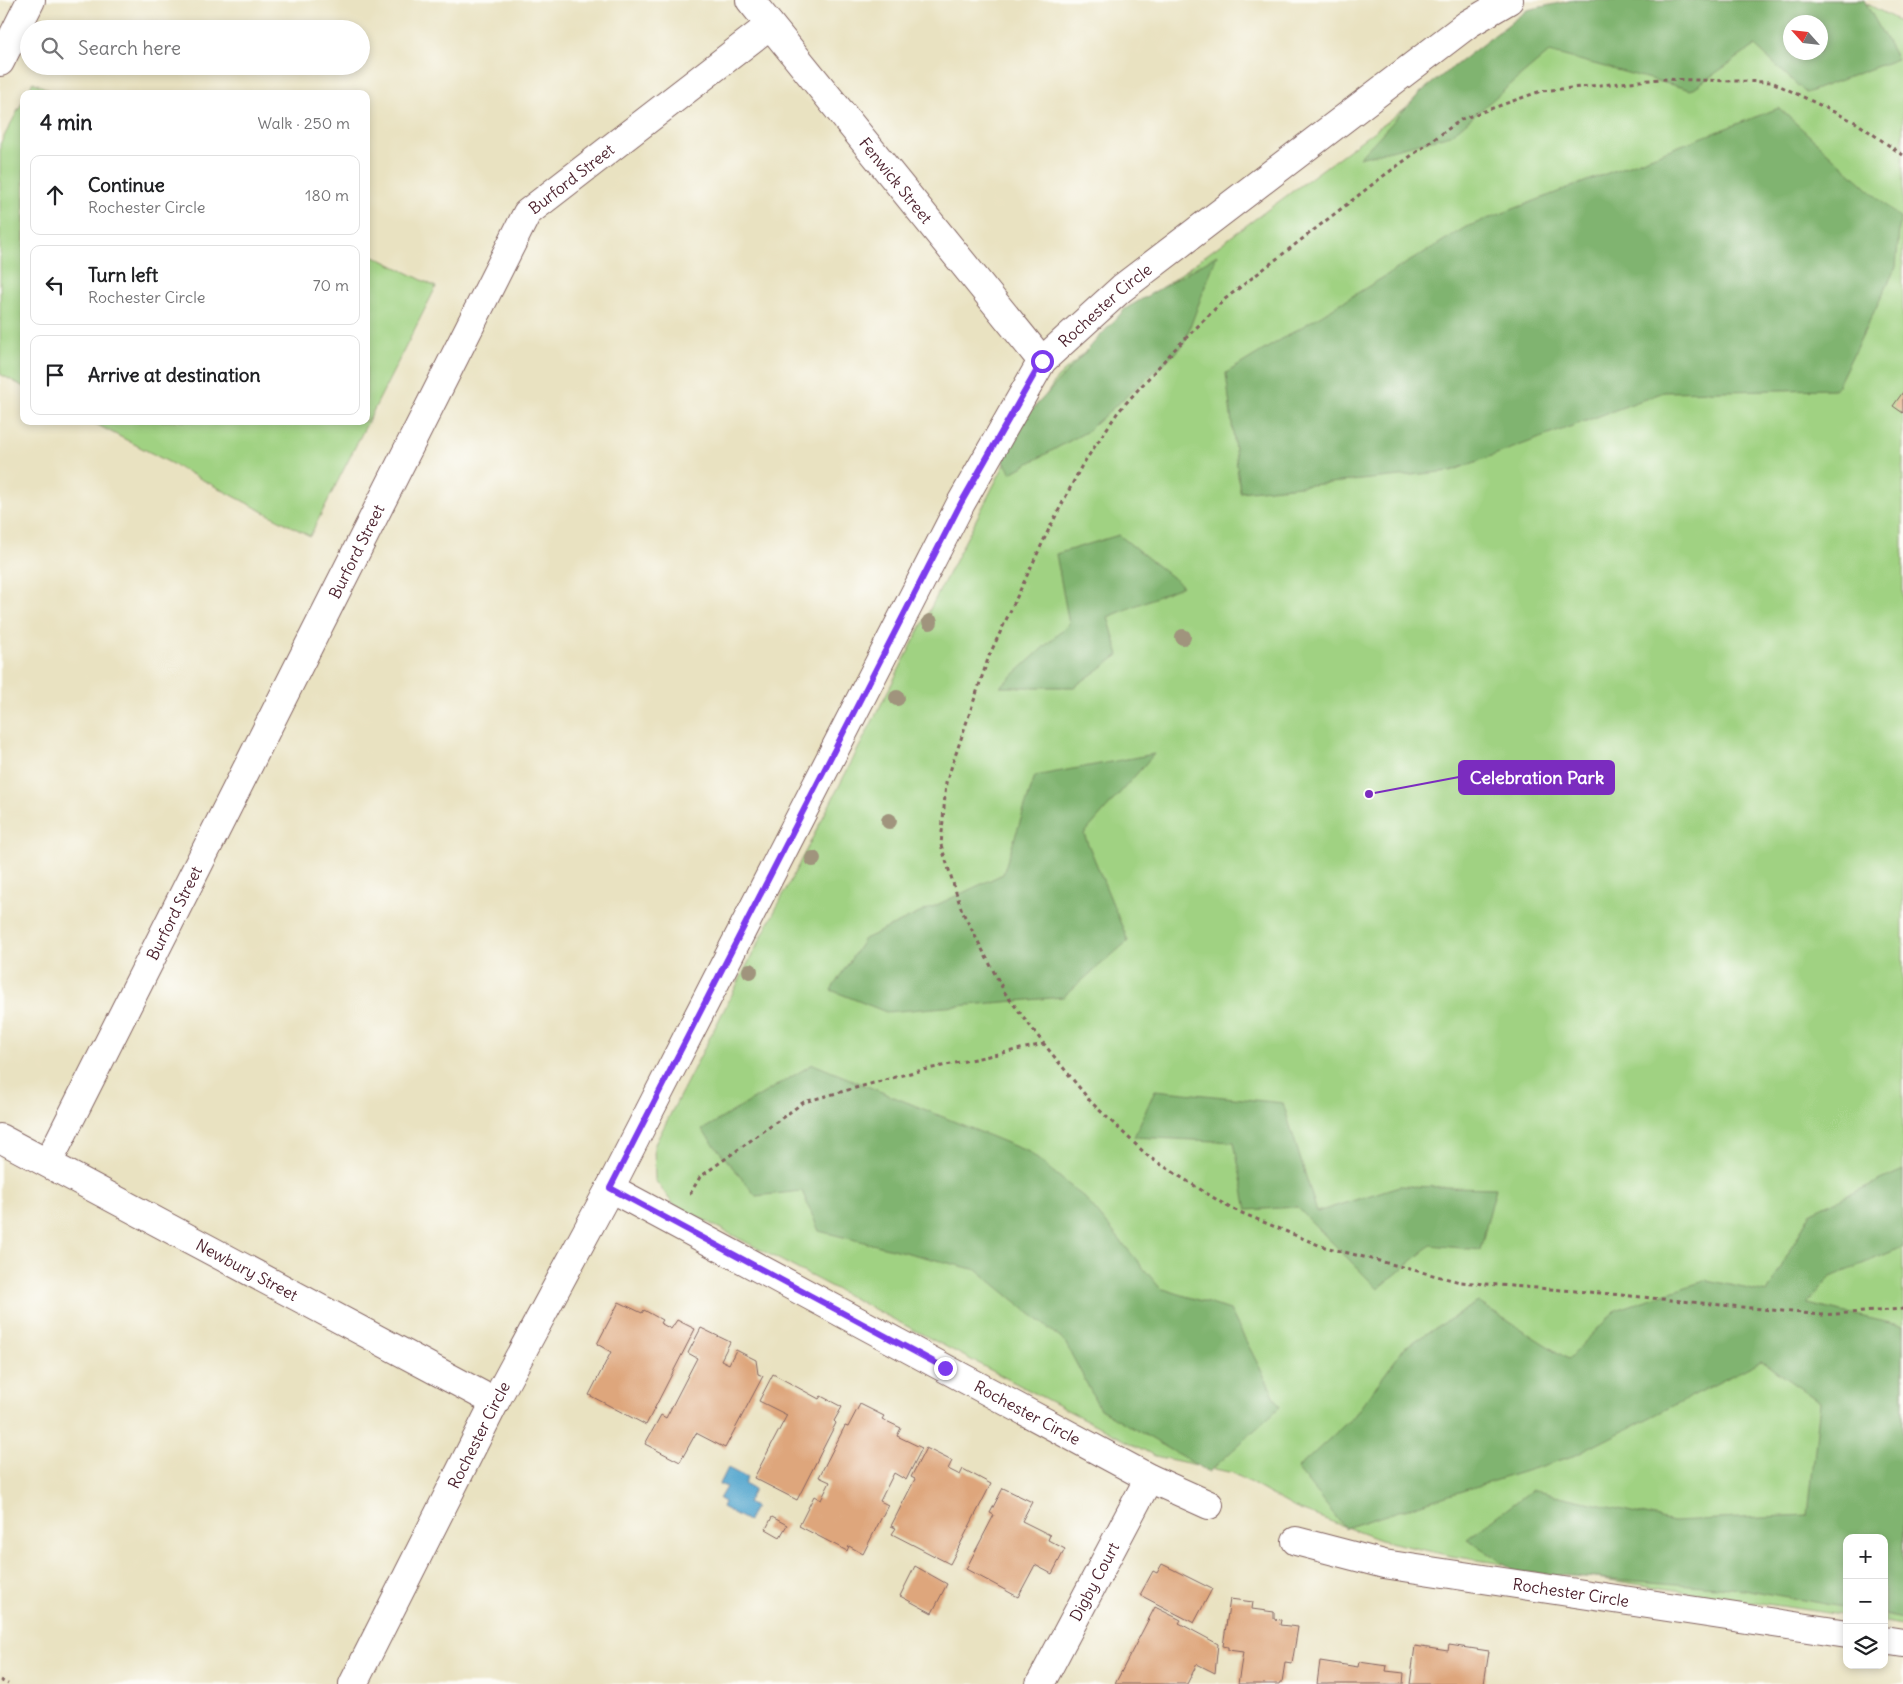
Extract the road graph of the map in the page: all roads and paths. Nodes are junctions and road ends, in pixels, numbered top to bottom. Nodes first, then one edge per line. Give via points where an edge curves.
1 (32, 0) edge
2 (750, 0) edge
3 (1509, 0) edge
4 (22, 20) edge
5 (20, 23) edge
6 (770, 25) junction
7 (0, 62) edge
8 (1903, 155) edge
9 (1042, 361) junction
10 (1044, 1044) junction
11 (0, 1138) edge
12 (48, 1163) junction
13 (610, 1188) junction
14 (674, 1223) junction
15 (1903, 1309) edge
16 (494, 1402) junction
17 (1149, 1478) junction
18 (1209, 1504) dead end
19 (1296, 1541) dead end
20 (1843, 1633) edge
21 (1888, 1641) edge
22 (1903, 1643) edge
23 (0, 1680) edge
24 (8, 1684) edge
25 (353, 1684) edge
26 (1040, 1684) edge

1 - 4 street
2 - 6 street, Fenwick Street
3 - 9 street, Rochester Circle via 1468,24 1122,288
5 - 7 street
6 - 9 street, Fenwick Street
6 - 12 street, Burford Street via 527,213
8 - 10 path via 1855,122 1772,82 1660,78 1542,91 1462,119 1382,176 1225,299 1172,352 1118,412 1081,467 989,656 946,783 941,845 962,912 1005,993
9 - 13 street, Rochester Circle via 961,503
10 - 14 path via 914,1072 804,1102 700,1177
10 - 15 path via 1091,1102 1149,1157 1230,1208 1321,1246 1460,1282 1822,1315
11 - 12 street, Newbury Street
12 - 16 street, Newbury Street
13 - 14 street, Rochester Circle
13 - 16 street, Rochester Circle
14 - 17 street, Rochester Circle
16 - 25 street, Rochester Circle
17 - 18 street, Rochester Circle
17 - 26 street, Digby Court
19 - 20 street, Rochester Circle via 1384,1564
21 - 22 street
23 - 24 path

